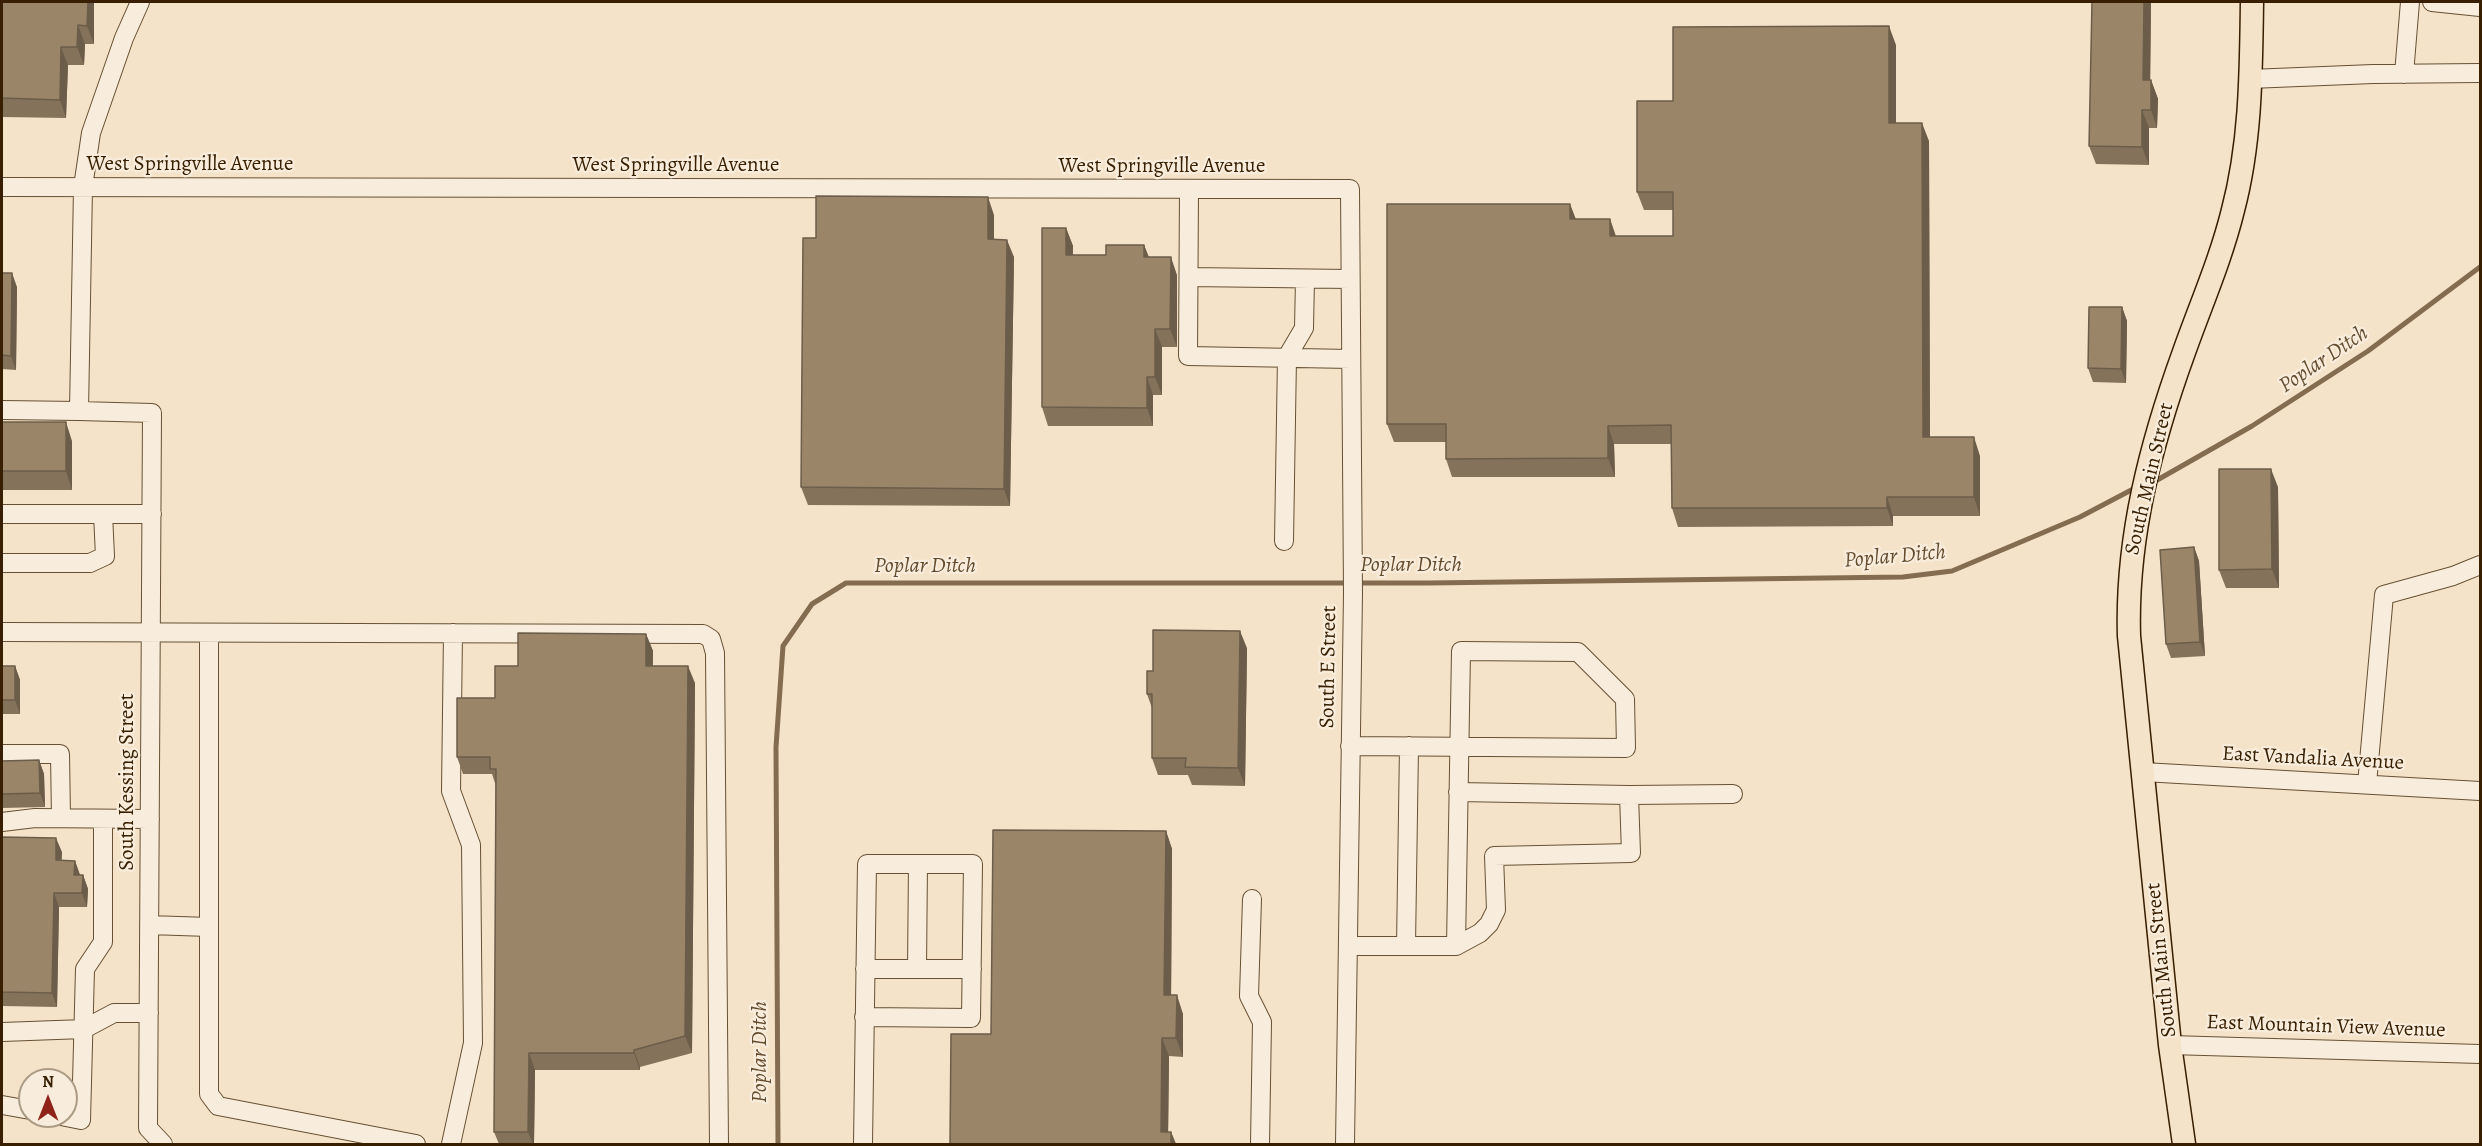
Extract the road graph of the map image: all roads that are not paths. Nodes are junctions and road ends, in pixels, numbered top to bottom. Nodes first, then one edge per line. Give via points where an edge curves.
1 (140, 2) edge
2 (2252, 2) edge
3 (2410, 2) edge
4 (2432, 2) edge
5 (2481, 8) edge
6 (2481, 73) edge
7 (2404, 74) junction
8 (2250, 79) junction
9 (2, 187) edge
10 (83, 187) junction
11 (1350, 189) joint
12 (1189, 190) junction
13 (1189, 277) junction
14 (1305, 279) junction
15 (1350, 279) junction
16 (1287, 357) junction
17 (1351, 359) junction
18 (2, 410) edge
19 (79, 411) junction
20 (2, 514) edge
21 (103, 514) junction
22 (152, 514) junction
23 (1284, 541) dead end
24 (2, 563) edge
25 (2481, 565) edge
26 (2, 632) edge
27 (151, 633) junction
28 (209, 633) junction
29 (453, 633) junction
30 (1350, 746) junction
31 (1409, 746) junction
32 (1458, 747) junction
33 (2, 754) edge
34 (2143, 772) junction
35 (2367, 784) junction
36 (2481, 791) edge
37 (1458, 792) junction
38 (1733, 794) dead end
39 (1629, 795) junction
40 (61, 818) junction
41 (103, 819) junction
42 (150, 819) junction
43 (2, 822) edge
44 (918, 864) junction
45 (1252, 899) dead end
46 (150, 925) junction
47 (209, 927) junction
48 (1348, 946) junction
49 (1406, 946) junction
50 (1456, 946) junction
51 (865, 969) junction
52 (917, 969) junction
53 (972, 969) junction
54 (149, 1013) junction
55 (864, 1017) junction
56 (84, 1029) junction
57 (2, 1032) edge
58 (2170, 1046) junction
59 (2481, 1054) edge
60 (2, 1105) edge
61 (18, 1108) edge
62 (78, 1119) edge
63 (163, 1144) edge
64 (416, 1144) edge
65 (451, 1144) edge
66 (719, 1144) edge
67 (863, 1144) edge
68 (1260, 1144) edge
69 (1345, 1144) edge
70 (2184, 1144) edge

1 - 10 street via 91,133
2 - 8 main road, South Main Street
3 - 7 street
4 - 5 street
6 - 7 street
7 - 8 street
8 - 34 main road, South Main Street via 2246,136 2233,212 2158,435 2130,557 2128,613
9 - 10 street, West Springville Avenue
10 - 12 street, West Springville Avenue
10 - 19 street
11 - 12 street, West Springville Avenue
11 - 15 street, South E Street
12 - 13 street
13 - 14 street
13 - 16 street via 1188,356
14 - 15 street
14 - 16 street via 1304,328
15 - 17 street, South E Street
16 - 17 street
16 - 23 street
17 - 30 street, South E Street
18 - 19 street
19 - 22 street, South Kessing Street via 152,413
20 - 21 street
21 - 22 street
21 - 24 street via 105,556 90,563
22 - 27 street, South Kessing Street
25 - 35 street via 2384,595
26 - 27 street
27 - 28 street
27 - 42 street, South Kessing Street
28 - 29 street
28 - 47 street
29 - 65 street via 451,791 471,845 473,1043
29 - 66 street via 703,633 711,639 715,653
30 - 31 street
30 - 48 street, South E Street
31 - 32 street
31 - 49 street
32 - 32 street via 1626,748 1625,699 1578,651 1461,651
32 - 37 street
33 - 40 street via 60,754
34 - 35 street, East Vandalia Avenue
34 - 58 main road, South Main Street
35 - 36 street, East Vandalia Avenue
37 - 39 street
37 - 50 street
38 - 39 street
39 - 50 street via 1631,853 1494,856 1496,910 1480,933
40 - 41 street
40 - 43 street
41 - 42 street
41 - 56 street via 103,942 86,969
42 - 46 street, South Kessing Street
44 - 51 street via 867,864
44 - 52 street
44 - 53 street via 973,864
45 - 68 street via 1249,996 1262,1022
46 - 47 street
46 - 54 street, South Kessing Street
47 - 64 street via 209,1094 218,1106
48 - 49 street
48 - 69 street, South E Street
49 - 50 street
51 - 52 street
51 - 55 street
52 - 53 street
53 - 55 street via 971,1018
54 - 56 street via 114,1013
54 - 63 street, South Kessing Street via 148,1128
55 - 67 street
56 - 57 street
56 - 62 street via 81,1120
58 - 59 street, East Mountain View Avenue
58 - 70 main road, South Main Street
60 - 61 street

